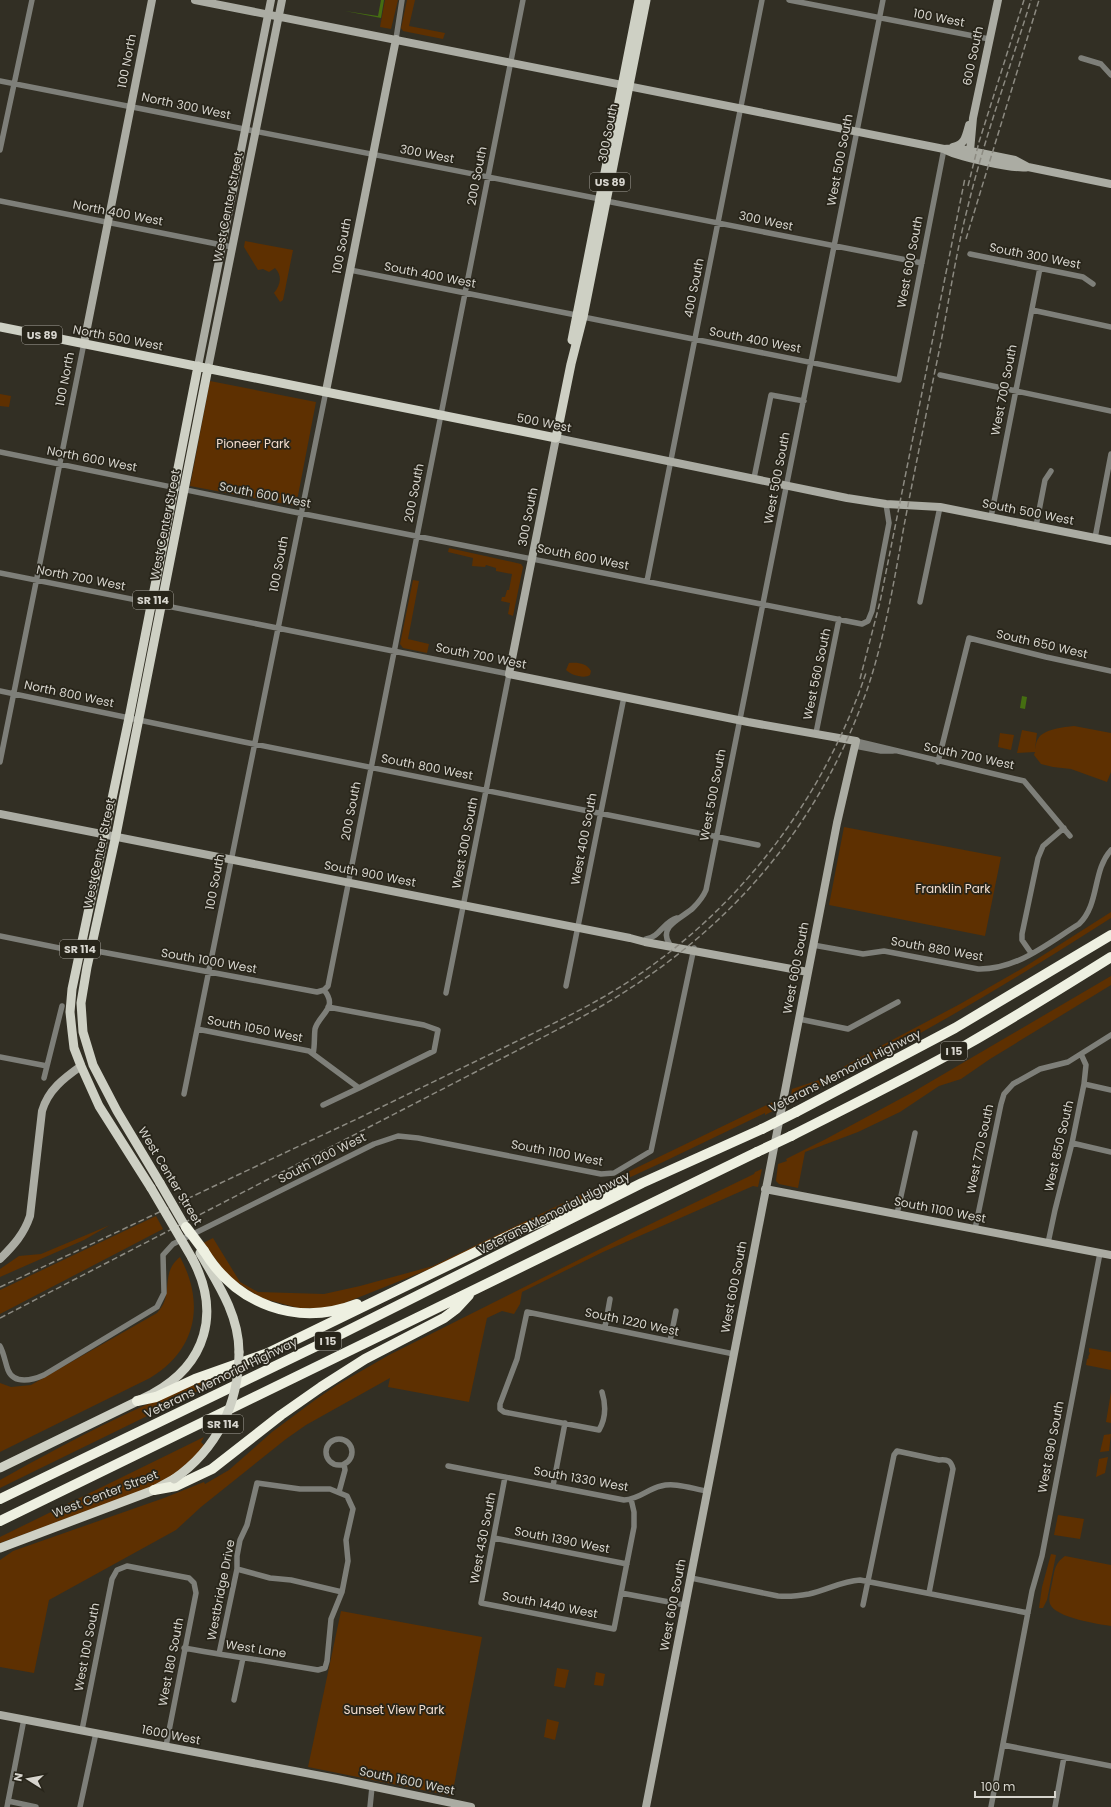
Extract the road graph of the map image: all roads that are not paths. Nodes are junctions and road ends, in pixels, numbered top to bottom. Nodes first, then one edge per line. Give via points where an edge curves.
1 (32, 0) edge
2 (152, 0) edge
3 (195, 0) edge
4 (270, 0) edge
5 (282, 0) edge
6 (402, 0) edge
7 (523, 0) edge
8 (639, 0) edge
9 (646, 0) edge
10 (762, 0) edge
11 (789, 0) edge
12 (883, 0) edge
13 (998, 0) edge
14 (268, 15) junction
15 (278, 17) junction
16 (880, 18) junction
17 (396, 39) junction
18 (989, 39) junction
19 (1081, 58) dead end
20 (511, 62) junction
21 (1111, 75) edge
22 (0, 81) edge
23 (13, 84) junction
24 (625, 85) junction
25 (131, 106) junction
26 (741, 109) junction
27 (973, 118) junction
28 (250, 131) junction
29 (857, 132) junction
30 (953, 148) junction
31 (0, 150) edge
32 (944, 150) junction
33 (970, 151) junction
34 (373, 155) junction
35 (1028, 167) junction
36 (488, 177) junction
37 (1111, 184) edge
38 (603, 200) junction
39 (0, 201) edge
40 (107, 223) junction
41 (718, 223) junction
42 (222, 245) junction
43 (232, 247) junction
44 (834, 247) junction
45 (970, 254) dead end
46 (922, 263) junction
47 (1040, 268) junction
48 (350, 270) junction
49 (1093, 284) dead end
50 (465, 293) junction
51 (1032, 310) junction
52 (580, 316) junction
53 (0, 327) edge
54 (1111, 327) edge
55 (695, 339) junction
56 (84, 343) junction
57 (812, 362) junction
58 (198, 366) junction
59 (208, 368) junction
60 (940, 375) dead end
61 (899, 380) joint
62 (1016, 390) junction
63 (326, 392) junction
64 (804, 401) junction
65 (1111, 411) edge
66 (441, 414) junction
67 (556, 438) junction
68 (0, 452) edge
69 (1111, 454) edge
70 (671, 461) junction
71 (60, 464) junction
72 (1051, 471) dead end
73 (754, 478) junction
74 (787, 485) junction
75 (179, 488) junction
76 (875, 502) junction
77 (886, 504) junction
78 (940, 507) junction
79 (301, 513) junction
80 (991, 517) junction
81 (1036, 526) junction
82 (417, 535) junction
83 (1095, 538) junction
84 (1111, 541) edge
85 (532, 558) junction
86 (0, 573) edge
87 (36, 580) junction
88 (647, 581) junction
89 (920, 602) dead end
90 (157, 604) junction
91 (764, 604) junction
92 (840, 619) junction
93 (279, 628) junction
94 (394, 651) junction
95 (1111, 671) edge
96 (509, 674) junction
97 (0, 691) edge
98 (13, 694) junction
99 (624, 697) junction
100 (134, 719) junction
101 (740, 720) junction
102 (800, 732) junction
103 (816, 733) junction
104 (853, 743) junction
105 (254, 744) junction
106 (0, 762) edge
107 (938, 762) junction
108 (371, 767) junction
109 (486, 790) junction
110 (601, 812) junction
111 (0, 814) edge
112 (1064, 828) junction
113 (105, 833) junction
114 (116, 835) junction
115 (716, 836) junction
116 (1070, 836) dead end
117 (758, 845) dead end
118 (1111, 850) edge
119 (231, 860) junction
120 (348, 882) junction
121 (464, 905) junction
122 (679, 917) junction
123 (578, 928) junction
124 (1111, 935) edge
125 (0, 936) edge
126 (630, 938) junction
127 (646, 939) junction
128 (669, 943) junction
129 (813, 945) junction
130 (91, 950) junction
131 (694, 950) junction
132 (79, 952) junction
133 (1031, 953) junction
134 (1111, 957) edge
135 (808, 972) junction
136 (209, 973) junction
137 (566, 986) dead end
138 (324, 990) junction
139 (446, 993) dead end
140 (82, 999) junction
141 (898, 1002) dead end
142 (62, 1006) dead end
143 (328, 1007) junction
144 (798, 1019) junction
145 (197, 1029) junction
146 (1111, 1035) edge
147 (313, 1054) junction
148 (1081, 1054) junction
149 (0, 1057) edge
150 (47, 1066) junction
151 (81, 1066) junction
152 (44, 1078) dead end
153 (1084, 1084) junction
154 (359, 1088) junction
155 (1111, 1090) edge
156 (184, 1094) dead end
157 (323, 1105) dead end
158 (915, 1133) dead end
159 (1072, 1143) junction
160 (478, 1150) joint
161 (1111, 1152) edge
162 (158, 1179) junction
163 (642, 1183) junction
164 (765, 1189) junction
165 (898, 1214) junction
166 (186, 1227) joint
167 (975, 1229) junction
168 (1048, 1243) junction
169 (1100, 1253) junction
170 (199, 1254) junction
171 (1111, 1255) edge
172 (0, 1259) edge
173 (405, 1286) junction
174 (473, 1291) junction
175 (610, 1299) dead end
176 (676, 1311) dead end
177 (605, 1327) junction
178 (670, 1341) junction
179 (0, 1346) edge
180 (734, 1354) junction
181 (602, 1392) dead end
182 (137, 1401) junction
183 (565, 1423) junction
184 (344, 1464) junction
185 (448, 1466) dead end
186 (0, 1468) edge
187 (505, 1476) junction
188 (553, 1486) junction
189 (154, 1490) junction
190 (707, 1491) junction
191 (339, 1492) junction
192 (0, 1499) edge
193 (631, 1499) junction
194 (0, 1521) edge
195 (30, 1536) junction
196 (494, 1538) junction
197 (0, 1548) edge
198 (0, 1555) edge
199 (627, 1564) junction
200 (237, 1568) junction
201 (691, 1578) junction
202 (868, 1582) junction
203 (194, 1583) joint
204 (342, 1592) junction
205 (621, 1593) junction
206 (928, 1593) junction
207 (481, 1603) joint
208 (685, 1605) junction
209 (863, 1605) dead end
210 (1028, 1613) junction
211 (184, 1648) junction
212 (220, 1654) junction
213 (242, 1658) junction
214 (234, 1700) dead end
215 (0, 1714) edge
216 (24, 1719) junction
217 (82, 1730) junction
218 (96, 1733) junction
219 (1003, 1745) junction
220 (166, 1746) junction
221 (1064, 1757) junction
222 (1111, 1766) edge
223 (337, 1779) joint
224 (372, 1787) junction
225 (7, 1804) edge
226 (36, 1807) edge
227 (80, 1807) edge
228 (370, 1807) edge
229 (472, 1807) edge
230 (646, 1807) edge
231 (991, 1807) edge
232 (1055, 1807) edge

1 - 23 street
2 - 25 street, 100 North
3 - 14 street
4 - 14 street, West Center Street
5 - 15 street, West Center Street
6 - 17 street
7 - 20 street, 200 South
8 - 24 main road, 300 South / US 89
9 - 24 main road, 300 South / US 89
10 - 26 street, 400 South
11 - 16 street, 100 West
12 - 16 street, West 500 South
13 - 18 street, 600 South
14 - 15 street
14 - 28 street, West Center Street
15 - 17 street
15 - 28 street, West Center Street
16 - 18 street, 100 West
16 - 29 street, West 500 South
17 - 20 street
17 - 34 street, 100 South
18 - 27 street, 600 South
19 - 21 street via 1101,64
20 - 24 street
20 - 36 street, 200 South
22 - 23 street, North 300 West
23 - 25 street, North 300 West
23 - 31 street
24 - 26 street
24 - 38 main road, 300 South / US 89
25 - 28 street, North 300 West
25 - 40 street, 100 North
26 - 29 street
26 - 41 street, 400 South
27 - 30 street via 963,142
27 - 33 street
28 - 34 street, 300 West
28 - 42 street, West Center Street
28 - 43 street, West Center Street
29 - 32 street
29 - 44 street, West 500 South
30 - 32 street
30 - 33 street
32 - 35 street via 1010,166
32 - 46 street, West 600 South
33 - 35 street via 1015,160
34 - 36 street, 300 West
34 - 48 street, 100 South
35 - 37 street
36 - 38 street, 300 West
36 - 50 street, 200 South
38 - 41 street, 300 West
38 - 52 main road, 300 South / US 89
39 - 40 street, North 400 West
40 - 42 street, North 400 West
40 - 56 street, 100 North
41 - 44 street, 300 West
41 - 55 street, 400 South
42 - 43 street, North 400 West
42 - 58 street, West Center Street
43 - 59 street, West Center Street
44 - 46 street, 300 West
44 - 57 street, West 500 South
45 - 47 street, South 300 West
46 - 61 street, West 600 South
47 - 49 street, South 300 West via 1083,277
47 - 51 street, West 700 South
48 - 50 street, South 400 West
48 - 63 street, 100 South
50 - 52 street, South 400 West
50 - 66 street, 200 South
51 - 54 street
51 - 62 street, West 700 South
52 - 55 street, South 400 West
52 - 67 main road, 300 South / US 89 via 570,348 571,364
53 - 56 main road, North 500 West / US 89
55 - 57 street, South 400 West
55 - 70 street, 400 South
56 - 58 main road, North 500 West / US 89
56 - 71 street, 100 North
57 - 61 street, South 400 West
57 - 64 street, West 500 South
58 - 59 main road, North 500 West / US 89
58 - 75 main road, West Center Street / SR 114
59 - 63 main road, 500 West / US 89
59 - 75 main road, West Center Street / SR 114
60 - 62 street
62 - 65 street
62 - 80 street, West 700 South
63 - 66 main road, 500 West / US 89
63 - 79 street, 100 South
64 - 73 street via 770,395
64 - 74 street, West 500 South
66 - 67 main road, 500 West / US 89
66 - 82 street, 200 South
67 - 70 street, 500 West
67 - 85 street, 300 South
68 - 71 street, North 600 West
69 - 83 street
70 - 73 street, 500 West
70 - 88 street, 400 South
71 - 75 street, North 600 West
71 - 87 street, 100 North
72 - 81 street via 1045,480
73 - 74 street, 500 West
74 - 76 street, 500 West
74 - 91 street, West 500 South
75 - 79 street, South 600 West
75 - 90 main road, West Center Street / SR 114
76 - 77 street, South 500 West
76 - 78 street, South 500 West via 888,499 924,502
77 - 78 street, South 500 West
77 - 92 street, South 600 West via 890,520 871,616 864,623
78 - 80 street, South 500 West
78 - 89 street
79 - 82 street, South 600 West
79 - 93 street, 100 South
80 - 81 street, South 500 West
81 - 83 street, South 500 West
82 - 85 street, South 600 West
82 - 94 street, 200 South
83 - 84 street, South 500 West
85 - 88 street, South 600 West
85 - 96 street, 300 South
86 - 87 street, North 700 West
87 - 90 street, North 700 West
87 - 98 street, 100 North
88 - 91 street, South 600 West
90 - 93 street, South 700 West
90 - 100 main road, West Center Street / SR 114
91 - 92 street, South 600 West
91 - 101 street, West 500 South
92 - 103 street, West 560 South
93 - 94 street, South 700 West
93 - 105 street, 100 South
94 - 96 street, South 700 West
94 - 108 street, 200 South
95 - 107 street, South 650 West via 1046,658 969,638
96 - 99 street, South 700 West
96 - 109 street, West 300 South
97 - 98 street, North 800 West
98 - 100 street, North 800 West
98 - 106 street, 100 North
99 - 101 street, South 700 West
99 - 110 street, West 400 South
100 - 105 street, South 800 West
100 - 113 main road, West Center Street / SR 114
100 - 114 main road, West Center Street / SR 114
101 - 102 street, South 700 West
101 - 115 street, West 500 South
102 - 103 street, South 700 West
102 - 104 street, South 700 West via 811,737
103 - 104 street, South 700 West
104 - 107 street, South 700 West via 883,747
104 - 129 street, West 600 South
105 - 108 street, South 800 West
105 - 119 street, 100 South
107 - 112 street, South 700 West via 1024,781
108 - 109 street, South 800 West
108 - 120 street, 200 South
109 - 110 street, South 800 West
109 - 121 street, West 300 South
110 - 115 street, South 800 West
110 - 123 street, West 400 South
111 - 113 street, South 900 West
112 - 116 street, South 700 West
112 - 133 street via 1047,842 1038,858 1022,934 1022,940
113 - 114 street, South 900 West
113 - 132 main road, West Center Street / SR 114
114 - 119 street, South 900 West
114 - 130 main road, West Center Street / SR 114
115 - 117 street, South 800 West
115 - 122 street, West 500 South via 703,896 691,910
118 - 133 street, South 880 West via 1100,868 1091,906 1084,918
119 - 120 street, South 900 West
119 - 136 street, 100 South
120 - 121 street, South 900 West
120 - 138 street, 200 South via 328,986
121 - 123 street, South 900 West
121 - 139 street, West 300 South
122 - 127 street via 667,923 656,936
122 - 128 street, West 500 South via 667,931 666,938
123 - 126 street, South 900 West
123 - 137 street, West 400 South
124 - 163 highway, Veterans Memorial Highway / I 15, bridge via 955,1028 762,1129
125 - 132 street
126 - 127 street, South 900 West
126 - 131 street, South 900 West
127 - 128 street, South 900 West
128 - 131 street, South 900 West
129 - 133 street, South 880 West via 863,954 884,951 981,969 1010,965
129 - 135 street, West 600 South
130 - 136 street, South 1000 West
130 - 140 main road, West Center Street / SR 114
131 - 135 street, South 900 West via 711,951 723,956
131 - 160 street, South 1100 West via 651,1151 607,1175
132 - 151 main road, West Center Street / SR 114 via 70,1012 74,1048
134 - 174 highway, I 15, bridge via 1033,1006 906,1078
135 - 144 street, West 600 South
136 - 138 street, South 1000 West via 317,992
136 - 145 street, 100 South
138 - 143 street via 327,994
140 - 151 main road via 77,1011 83,1057
140 - 162 main road, West Center Street / SR 114 via 82,1021 89,1056 102,1085
141 - 144 street via 848,1029
142 - 150 street
143 - 147 street via 316,1029
143 - 154 street via 424,1025 438,1030 434,1051
144 - 164 street, West 600 South
145 - 147 street, South 1050 West via 309,1051
145 - 156 street, 100 South
146 - 148 street, West 770 South
147 - 154 street, South 1050 West
148 - 153 street, West 850 South via 1086,1065
148 - 167 street, West 770 South via 1064,1064 1040,1069 1013,1084 1004,1094
149 - 150 street
150 - 152 street
151 - 162 main road via 88,1069 122,1131
151 - 170 main road, West Center Street / SR 114, bridge via 103,1112 151,1188
151 - 172 street via 60,1082 45,1102 30,1216 19,1240
153 - 155 street
153 - 159 street, West 850 South
154 - 157 street
158 - 165 street
159 - 161 street
159 - 168 street, West 850 South
160 - 179 street, South 1200 West via 398,1136 374,1144 173,1244 163,1255 164,1293 157,1307 44,1375 20,1380 10,1374
162 - 166 main road, West Center Street / SR 114, bridge
163 - 173 highway via 620,1187 569,1209
163 - 192 highway, Veterans Memorial Highway / I 15 via 334,1338
164 - 165 street, South 1100 West
164 - 180 street, West 600 South
165 - 167 street, South 1100 West
166 - 170 highway, bridge
167 - 168 street, South 1100 West
168 - 169 street, South 1100 West
169 - 171 street, South 1100 West
169 - 210 street, West 890 South via 1042,1556
170 - 173 highway via 236,1289 257,1302 287,1311 333,1311
170 - 182 main road, West Center Street / SR 114 via 200,1275 208,1305 201,1343 178,1375 160,1390
170 - 189 main road, West Center Street / SR 114, bridge via 228,1304 236,1328 239,1367 235,1391 222,1427 201,1456 174,1479
173 - 182 highway via 253,1359 195,1379 156,1397
174 - 189 highway via 448,1316 365,1359 321,1387 212,1469 176,1486
174 - 194 highway, I 15
175 - 177 street
176 - 178 street
177 - 178 street, South 1220 West
177 - 183 street, South 1220 West via 527,1312 517,1359 500,1409 504,1412
178 - 180 street, South 1220 West
180 - 190 street, West 600 South
181 - 183 street via 605,1408 599,1430
182 - 186 main road, West Center Street / SR 114
183 - 188 street
184 - 184 street via 350,1458 350,1445 341,1438 332,1440 326,1447 326,1456 332,1462
184 - 191 street via 345,1470
185 - 187 street, South 1330 West
187 - 188 street, South 1330 West
187 - 196 street, West 430 South
188 - 193 street, South 1330 West via 624,1500
189 - 195 main road, West Center Street / SR 114
190 - 193 street, South 1330 West via 661,1486
190 - 201 street, West 600 South
191 - 200 street, Westbridge Drive via 330,1489 300,1489 257,1483 247,1525 240,1540
191 - 204 street via 347,1496 353,1509 346,1540 348,1561
193 - 199 street via 634,1523
195 - 197 main road, West Center Street
195 - 198 main road, SR 114
196 - 199 street, South 1390 West
196 - 207 street, West 430 South
199 - 205 street
200 - 204 street via 270,1578 291,1580
200 - 212 street, Westbridge Drive
201 - 202 street via 791,1597 810,1594 847,1581
201 - 208 street, West 600 South
202 - 206 street
202 - 206 street via 894,1455 900,1451 947,1460 951,1462 953,1469
202 - 209 street
203 - 211 street, West 180 South via 196,1594
203 - 217 street, West 100 South via 189,1578 127,1566 117,1570 112,1579
204 - 213 street, West Lane via 331,1619 325,1668 318,1670
205 - 207 street, South 1440 West via 614,1629
205 - 208 street
206 - 210 street
208 - 230 street, West 600 South
210 - 219 street, West 890 South
211 - 212 street, West Lane
211 - 220 street, West 180 South
212 - 213 street, West Lane
213 - 214 street
215 - 216 street, 1600 West
216 - 217 street, 1600 West
216 - 225 street
217 - 218 street, 1600 West
218 - 220 street, 1600 West
218 - 227 street
219 - 221 street
219 - 231 street, West 890 South
220 - 223 street, 1600 West
221 - 222 street
221 - 232 street
223 - 224 street, South 1600 West
224 - 228 street
224 - 229 street, South 1600 West
225 - 226 street

